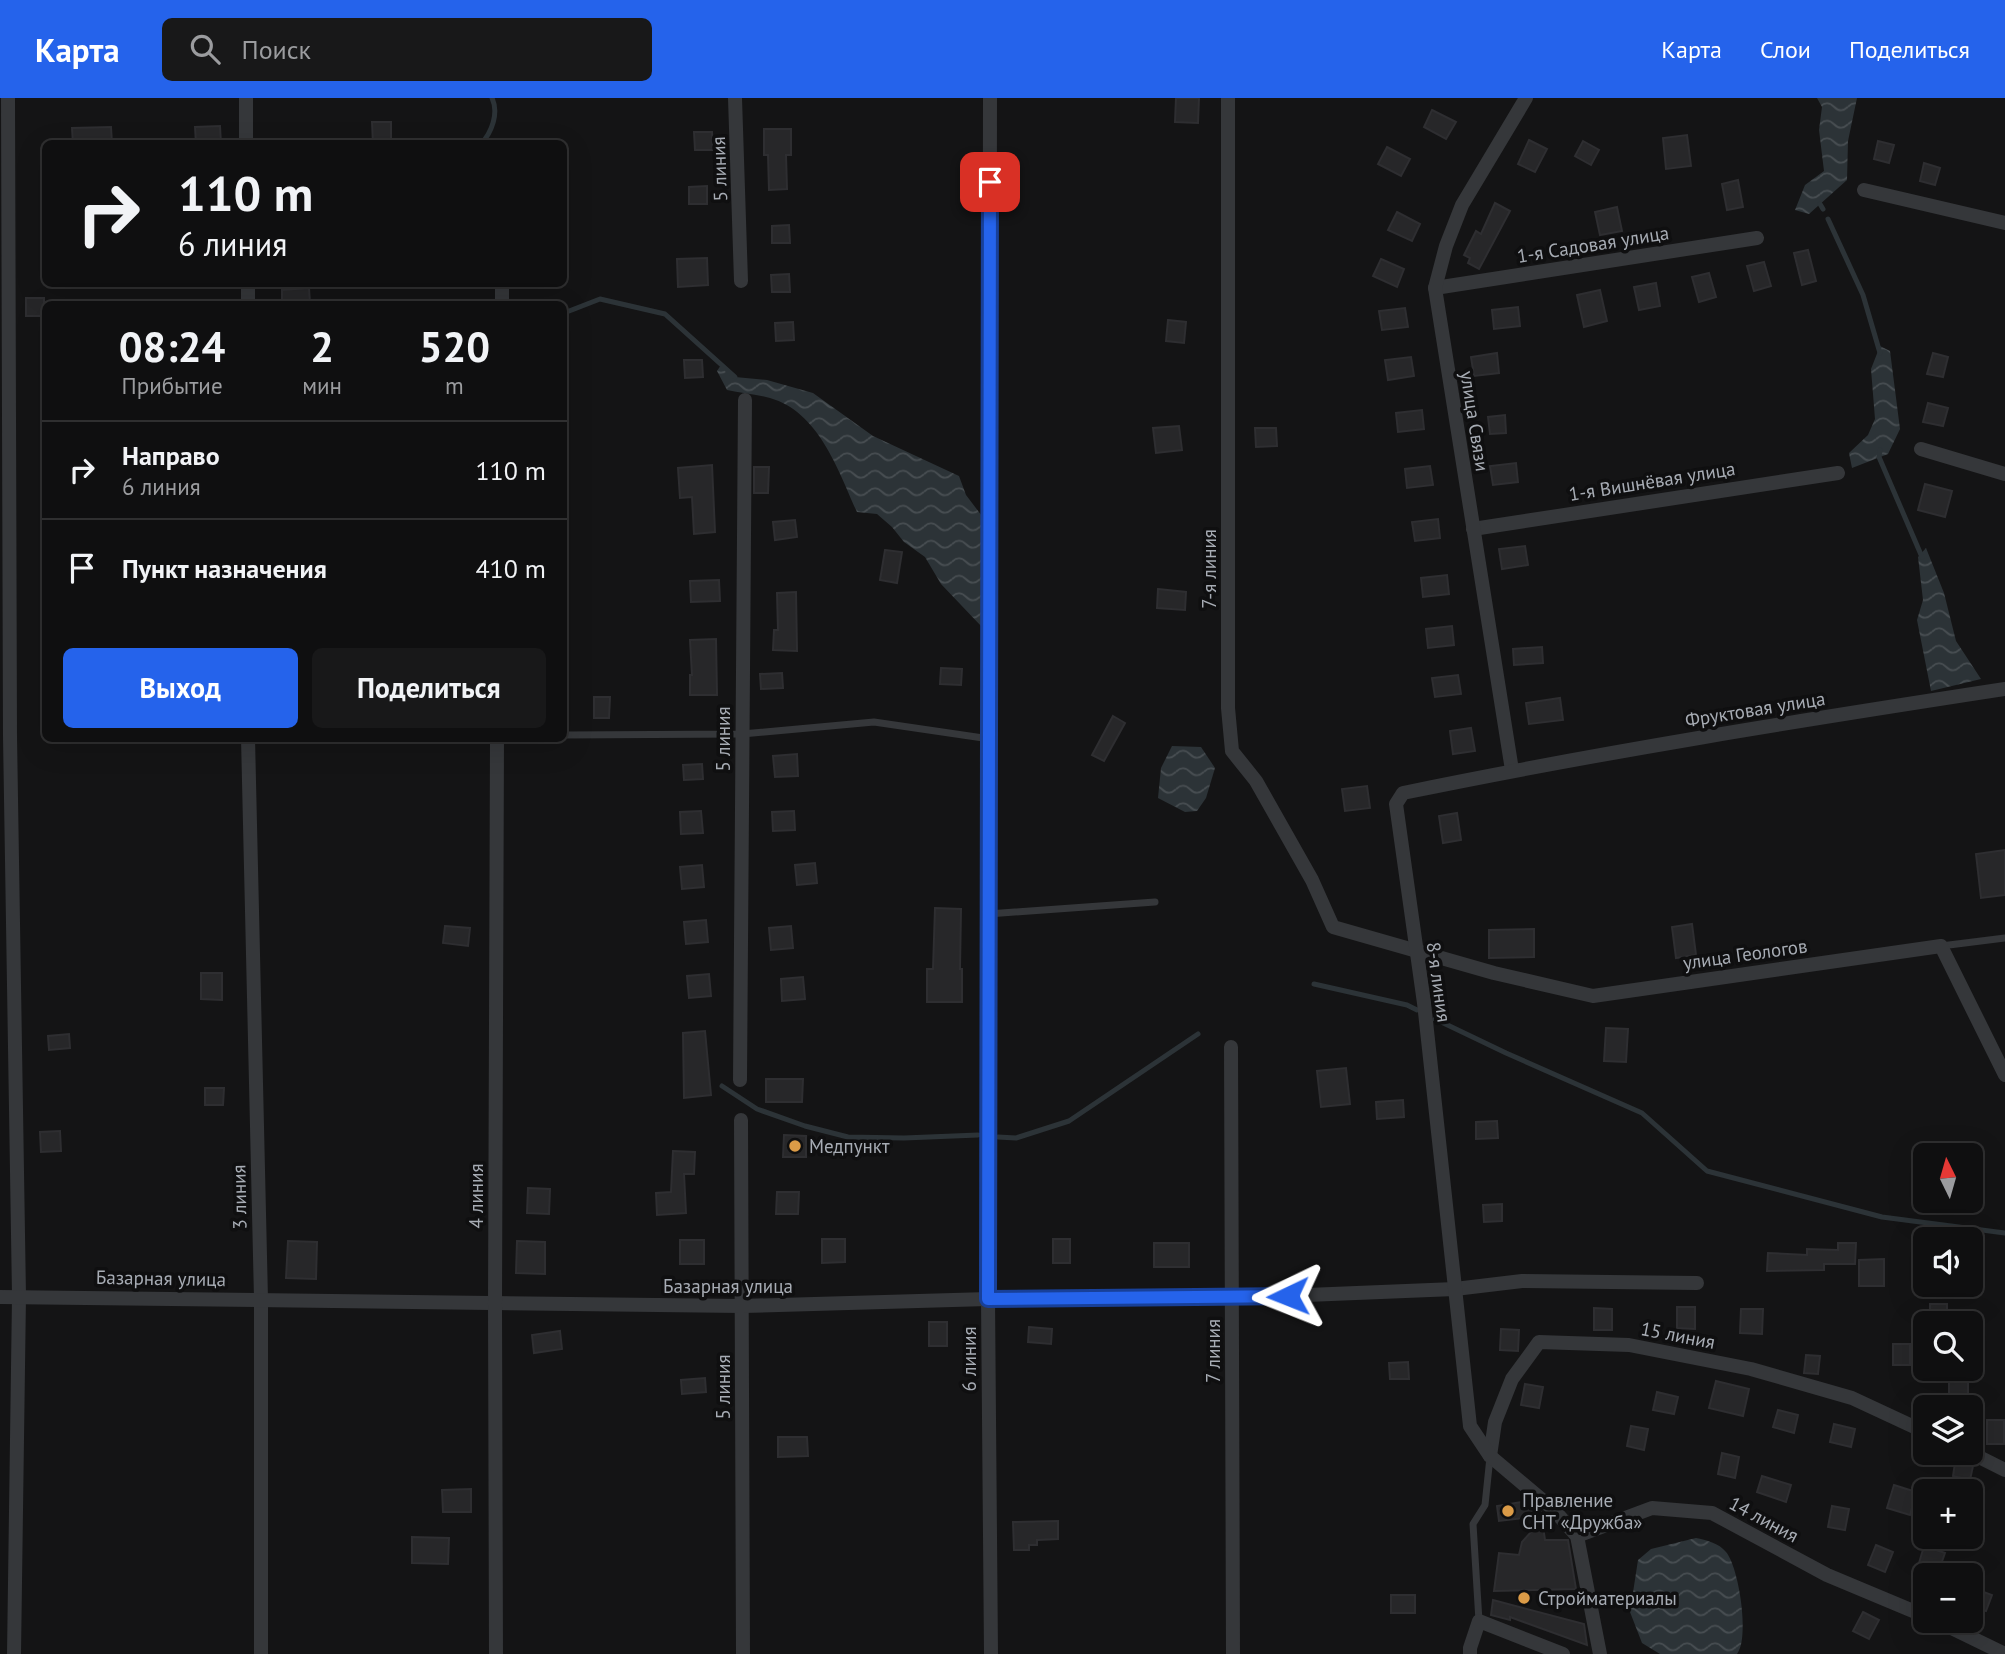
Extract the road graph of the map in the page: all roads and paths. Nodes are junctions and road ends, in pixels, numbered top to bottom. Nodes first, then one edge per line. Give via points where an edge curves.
1 (8, 98) edge
2 (246, 98) edge
3 (736, 98) edge
4 (990, 98) edge
5 (1228, 98) edge
6 (1526, 98) edge
7 (246, 140) edge
8 (1864, 190) dead end
9 (2005, 223) edge
10 (1757, 238) dead end
11 (741, 281) dead end
12 (1435, 288) junction
13 (745, 400) dead end
14 (1921, 449) dead end
15 (1838, 473) dead end
16 (2005, 474) edge
17 (1473, 529) junction
18 (2005, 689) edge
19 (742, 734) junction
20 (567, 735) edge
21 (990, 739) junction
22 (248, 742) edge
23 (497, 742) edge
24 (1512, 771) junction
25 (1155, 902) dead end
26 (988, 914) junction
27 (2005, 938) edge
28 (1941, 946) junction
29 (1416, 951) junction
30 (1231, 1048) dead end
31 (2005, 1075) edge
32 (740, 1080) dead end
33 (741, 1120) dead end
34 (1697, 1283) dead end
35 (1455, 1289) junction
36 (19, 1296) junction
37 (0, 1297) edge
38 (1232, 1298) junction
39 (261, 1299) junction
40 (988, 1299) junction
41 (495, 1304) junction
42 (742, 1306) junction
43 (1913, 1426) edge
44 (1490, 1456) junction
45 (1983, 1459) edge
46 (2005, 1470) edge
47 (1577, 1536) junction
48 (1913, 1611) edge
49 (1479, 1621) junction
50 (1962, 1633) edge
51 (14, 1654) edge
52 (261, 1654) edge
53 (496, 1654) edge
54 (743, 1654) edge
55 (990, 1654) edge
56 (1233, 1654) edge
57 (1470, 1654) edge
58 (1563, 1654) edge
59 (1600, 1654) edge
60 (2005, 1654) edge

1 - 36 street via 10,736
2 - 7 street
3 - 11 street, 5 линия
4 - 21 street, 6 линия
5 - 29 street, 7-я линия via 1228,708 1232,751 1256,781 1333,927
6 - 12 street, улица Связи via 1462,205
8 - 9 street
10 - 12 street, 1-я Садовая улица
12 - 17 street, улица Связи
13 - 19 street, 5 линия
14 - 16 street
15 - 17 street, 1-я Вишнёвая улица
17 - 24 street, улица Связи
18 - 24 street, Фруктовая улица
19 - 20 lane
19 - 21 lane via 874,722
19 - 32 street, 5 линия
21 - 26 street, 6 линия
22 - 39 street, 3 линия
23 - 41 street, 4 линия
24 - 29 street, 8-я линия via 1402,793 1396,804
25 - 26 lane
26 - 40 street, 6 линия
27 - 28 lane
28 - 29 street, улица Геологов via 1593,996
28 - 31 street
29 - 35 street, 8-я линия
30 - 38 street, 7 линия
33 - 42 street, 5 линия
34 - 35 street, Базарная улица via 1522,1281
35 - 38 street, Базарная улица
35 - 44 street, 8-я линия via 1470,1426
36 - 37 street, Базарная улица
36 - 39 street, Базарная улица
36 - 51 street
38 - 40 street, Базарная улица
38 - 56 street, 7 линия
39 - 41 street, Базарная улица
39 - 52 street, 3 линия
40 - 42 street, Базарная улица
40 - 55 street, 6 линия
41 - 42 street, Базарная улица
41 - 53 street, 4 линия
42 - 54 street, 5 линия
43 - 44 street, 15 линия via 1852,1398 1751,1369 1629,1345 1539,1342 1512,1379 1495,1422
44 - 47 street, 8-я линия via 1553,1509
44 - 49 lane via 1485,1504 1474,1524
45 - 46 street
47 - 48 street, 14 линия via 1652,1508 1712,1513 1827,1575
47 - 59 street
49 - 57 street
49 - 58 street
50 - 60 street

